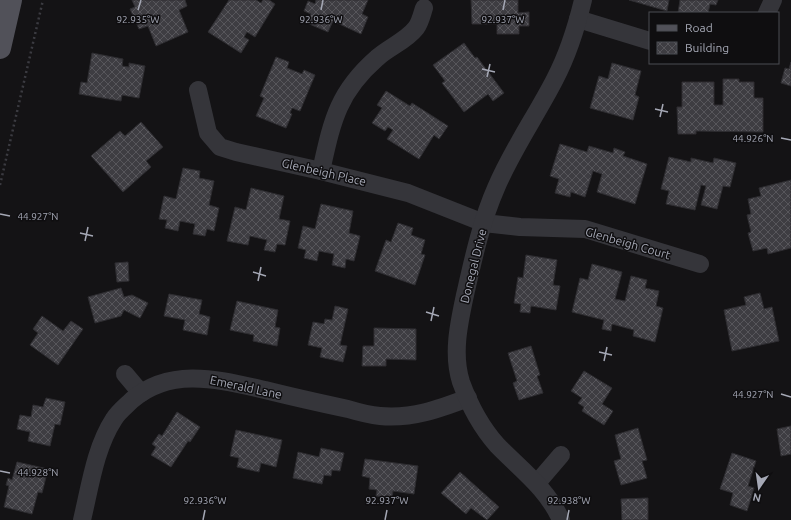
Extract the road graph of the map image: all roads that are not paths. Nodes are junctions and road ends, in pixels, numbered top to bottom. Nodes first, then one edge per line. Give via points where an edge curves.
1 (11, 0) edge
2 (584, 0) edge
3 (773, 0) edge
4 (424, 8) dead end
5 (767, 12) edge
6 (578, 19) junction
7 (649, 41) edge
8 (0, 48) edge
9 (198, 90) dead end
10 (321, 170) junction
11 (484, 223) junction
12 (700, 264) dead end
13 (125, 374) dead end
14 (141, 393) junction
15 (468, 398) junction
16 (561, 455) dead end
17 (537, 483) junction
18 (82, 520) edge
19 (561, 520) edge

1 - 8 main road
2 - 6 street, Donegal Drive
3 - 5 street
4 - 10 street via 417,28 378,57 346,92 333,118
6 - 7 street
6 - 11 street, Donegal Drive via 556,78 496,188
9 - 10 street, Glenbeigh Place via 208,133 220,147
10 - 11 street, Glenbeigh Place via 408,193
11 - 12 street, Glenbeigh Court via 585,229
11 - 15 street, Donegal Drive via 472,263 457,341 461,381
13 - 14 street
14 - 15 street, Emerald Lane via 170,380 211,379 378,416 396,417 436,410
14 - 18 street, Emerald Lane via 114,418 107,431
15 - 17 street, Donegal Drive via 478,419 496,444
16 - 17 street
17 - 19 street, Donegal Drive via 557,510

